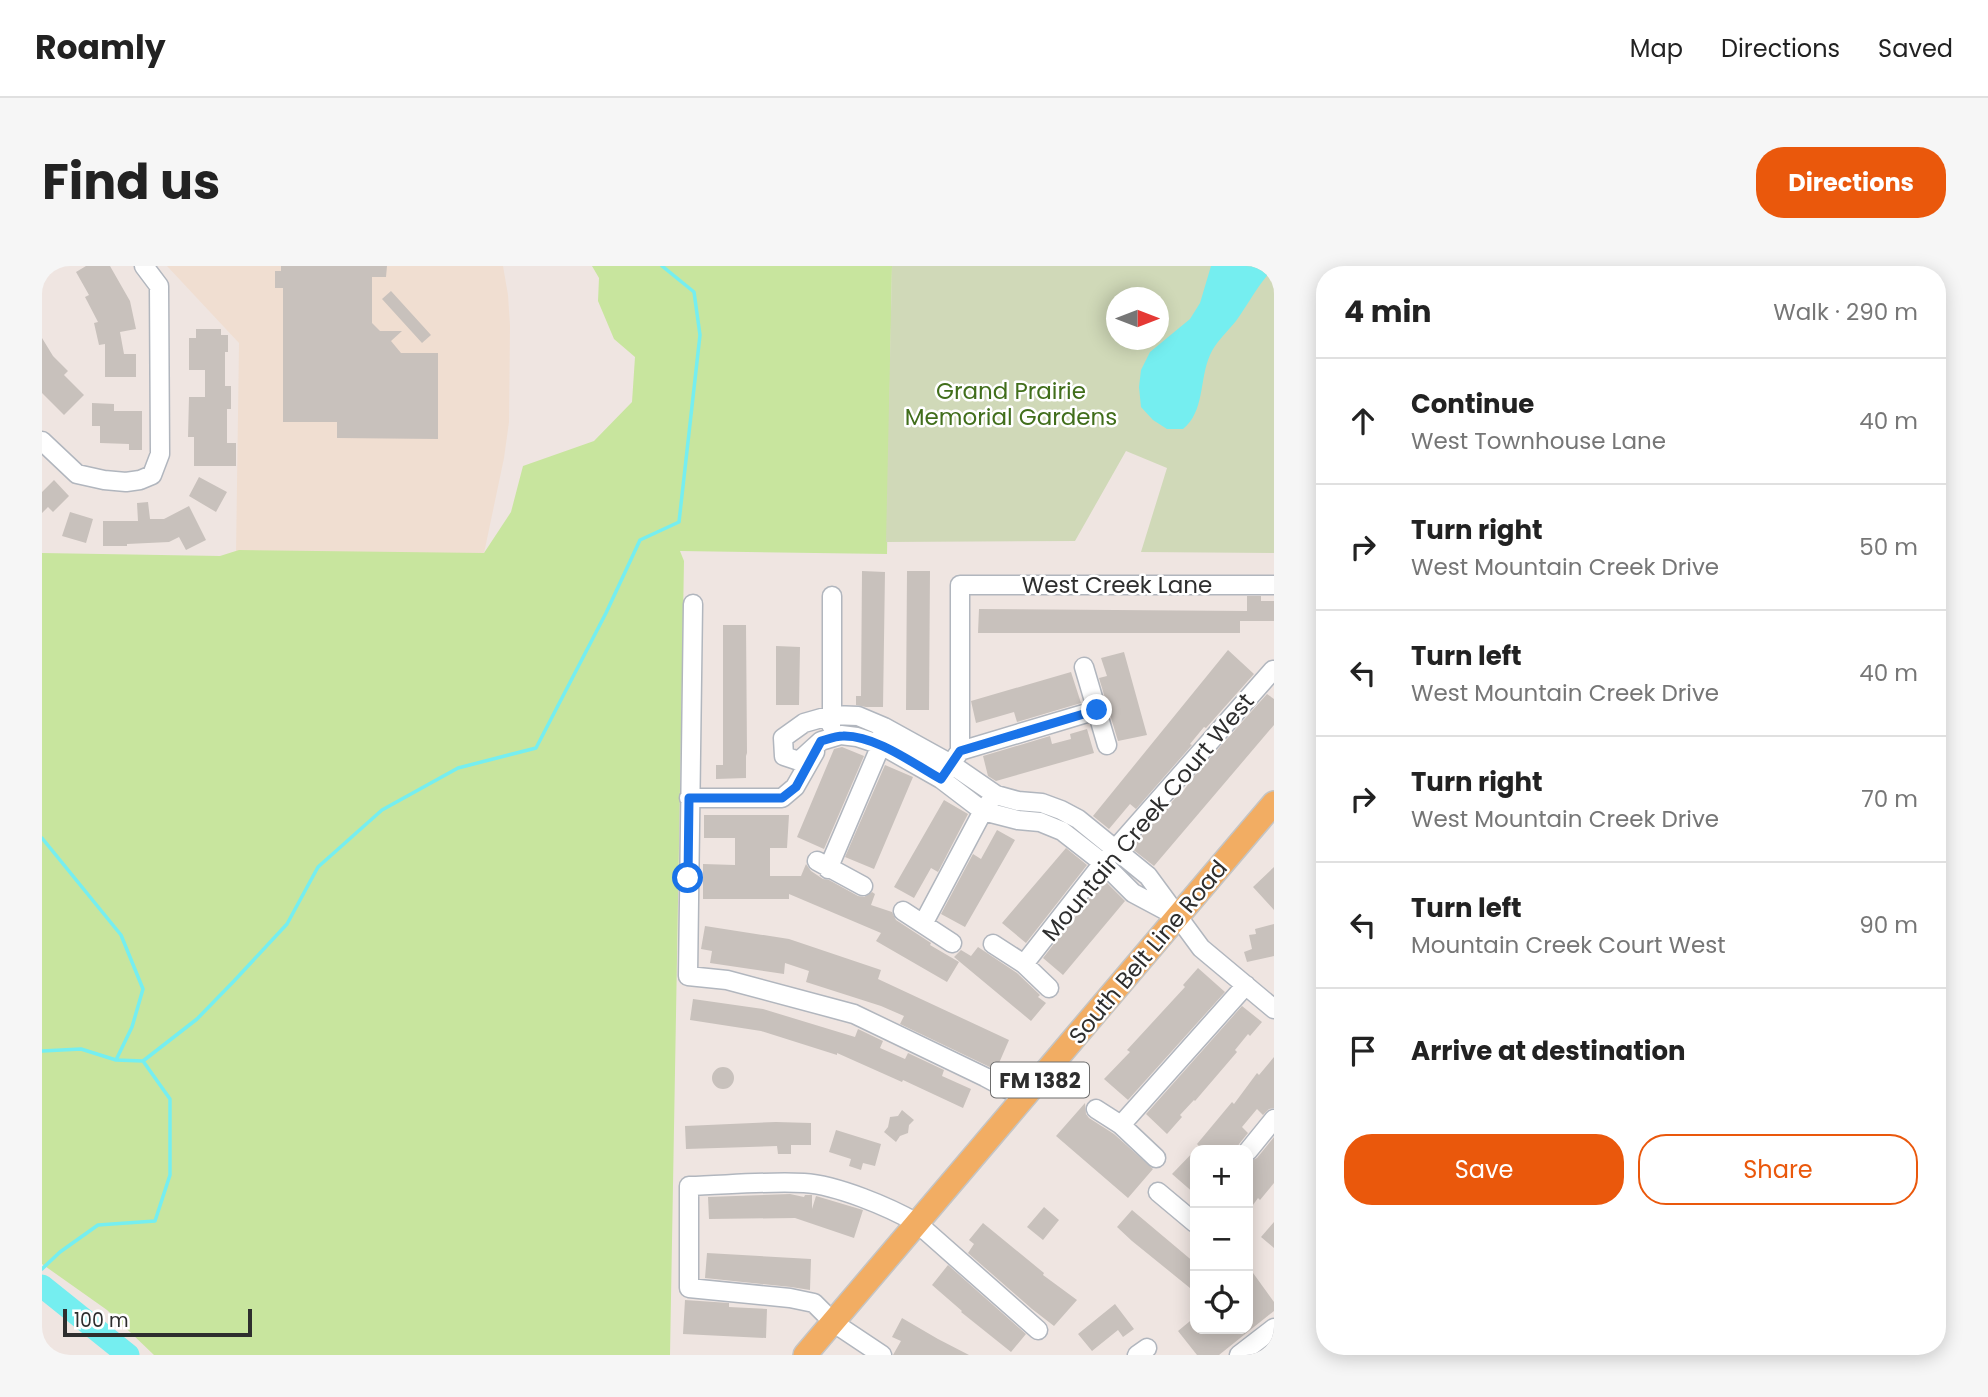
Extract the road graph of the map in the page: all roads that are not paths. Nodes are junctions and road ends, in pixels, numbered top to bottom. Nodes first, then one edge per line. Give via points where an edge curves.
1 (144, 266) edge
2 (42, 441) edge
3 (1274, 585) edge
4 (832, 596) dead end
5 (693, 604) dead end
6 (1084, 667) dead end
7 (1273, 670) edge
8 (1097, 710) junction
9 (832, 715) junction
10 (882, 736) junction
11 (821, 741) junction
12 (1107, 745) dead end
13 (951, 765) junction
14 (996, 794) junction
15 (689, 798) junction
16 (1274, 803) edge
17 (983, 811) junction
18 (1116, 849) junction
19 (1103, 863) junction
20 (863, 887) dead end
21 (903, 911) dead end
22 (1178, 917) junction
23 (923, 924) junction
24 (952, 943) dead end
25 (993, 944) dead end
26 (1024, 964) junction
27 (1246, 985) junction
28 (1049, 988) dead end
29 (1274, 1009) edge
30 (1021, 1101) junction
31 (1096, 1109) dead end
32 (1274, 1119) edge
33 (1121, 1125) junction
34 (1253, 1145) edge
35 (1156, 1158) dead end
36 (1158, 1192) dead end
37 (1190, 1215) edge
38 (917, 1223) junction
39 (834, 1323) junction
40 (1274, 1328) edge
41 (1038, 1331) dead end
42 (805, 1355) edge
43 (882, 1355) edge
44 (1239, 1355) edge

1 - 2 street via 159,286 160,454 152,475 126,482 77,474
3 - 13 street, West Creek Lane via 960,585
4 - 9 street
5 - 15 street
6 - 8 street
7 - 18 street, Mountain Creek Court West
8 - 12 street
8 - 13 street
9 - 10 street via 858,716
9 - 11 street
9 - 11 street via 804,723 783,738 784,755 799,761
10 - 11 street
10 - 13 street
10 - 20 street via 823,865
11 - 15 street via 796,787 782,798
13 - 14 street
13 - 17 street
14 - 17 street
14 - 18 street via 1061,810
15 - 30 street via 688,976 727,980 854,1014 985,1077
16 - 22 main road, South Belt Line Road / FM 1382
17 - 19 street via 1062,831
17 - 23 street
18 - 19 street, Mountain Creek Court West
18 - 22 street via 1148,876
19 - 22 street via 1133,893
19 - 26 street, Mountain Creek Court West
21 - 23 street
22 - 27 street via 1201,948
22 - 30 main road, South Belt Line Road / FM 1382
23 - 24 street
25 - 26 street
26 - 28 street
27 - 29 street
27 - 33 street
30 - 38 main road, South Belt Line Road / FM 1382
31 - 33 street
32 - 34 street
33 - 35 street
36 - 37 street
38 - 39 main road, South Belt Line Road / FM 1382
38 - 39 street via 837,1190 806,1183 689,1186 689,1288 814,1303
38 - 41 street
39 - 42 main road, South Belt Line Road / FM 1382
39 - 43 street
40 - 44 street

